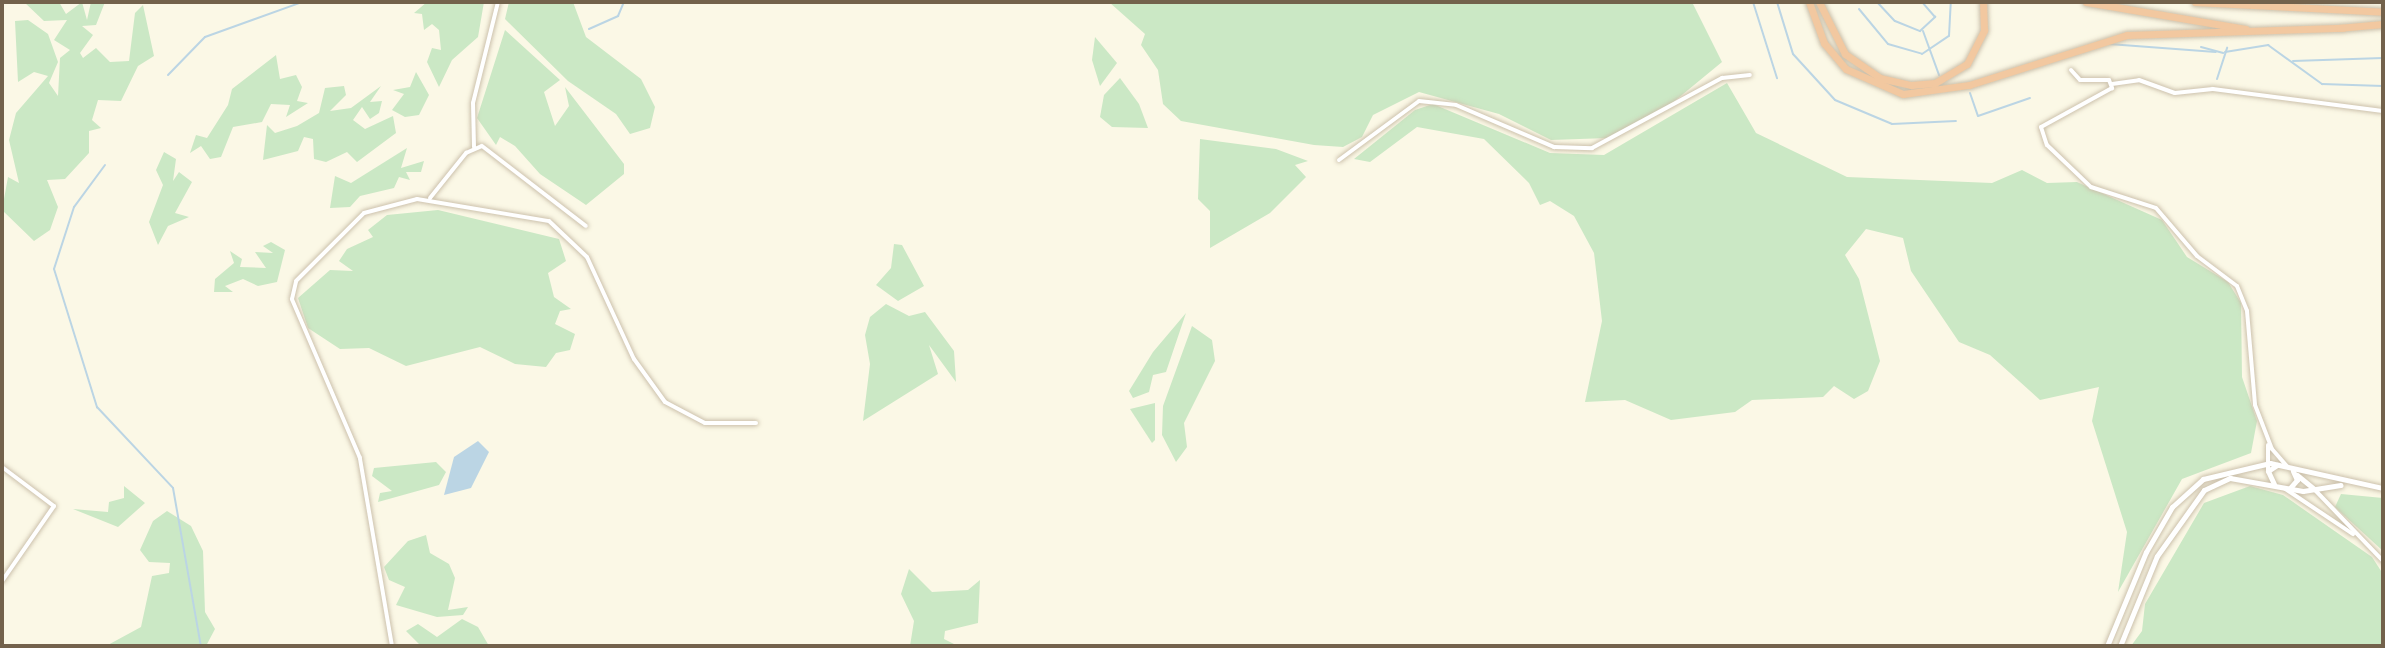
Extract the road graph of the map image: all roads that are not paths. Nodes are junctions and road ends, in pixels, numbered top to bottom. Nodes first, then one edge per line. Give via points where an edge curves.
1 (498, 2) edge
2 (1809, 2) edge
3 (1819, 2) edge
4 (1983, 2) edge
5 (2086, 2) edge
6 (2195, 2) edge
7 (2383, 12) edge
8 (2383, 24) edge
9 (2343, 28) junction
10 (2071, 70) dead end
11 (1750, 75) dead end
12 (2112, 84) junction
13 (2383, 111) edge
14 (474, 147) junction
15 (1339, 160) dead end
16 (428, 199) junction
17 (586, 226) dead end
18 (756, 423) dead end
19 (2268, 443) junction
20 (2268, 463) junction
21 (2278, 464) junction
22 (2, 467) edge
23 (2290, 468) junction
24 (2268, 471) junction
25 (2296, 474) junction
26 (2350, 485) junction
27 (2278, 486) junction
28 (2325, 486) junction
29 (2383, 488) edge
30 (2289, 489) junction
31 (2314, 489) junction
32 (2324, 502) junction
33 (2356, 536) junction
34 (2383, 561) edge
35 (2, 581) edge
36 (392, 646) edge
37 (2107, 646) edge
38 (2120, 646) edge

1 - 14 street via 473,103
2 - 9 highway via 1824,43 1846,69 1903,94 1969,85 2127,35
3 - 4 highway via 1845,54 1880,78 1911,85 1935,83 1967,64 1984,30
5 - 9 highway via 2209,26
6 - 7 highway
8 - 9 highway
10 - 12 street via 2080,80
11 - 15 street via 1722,78 1615,143 1592,148 1554,147 1456,105 1419,101
12 - 13 street via 2139,80 2183,94 2213,89
12 - 19 street via 2041,127 2044,138 2080,180 2164,214 2197,256 2237,286 2247,311 2253,396
14 - 16 street
14 - 17 street via 491,150 530,190
16 - 18 street via 559,227 587,257 634,359 665,402 705,423
16 - 36 street via 391,201 364,213 292,291 300,330 360,458
19 - 20 street
19 - 23 street
20 - 21 main road
20 - 24 street
20 - 37 main road via 2214,473 2182,496 2141,563
21 - 23 main road
21 - 24 main road
22 - 35 street via 54,506
23 - 25 main road
23 - 26 main road
24 - 27 main road
25 - 30 main road
25 - 31 main road
26 - 28 main road
26 - 29 main road
27 - 30 main road
27 - 33 street
27 - 38 main road via 2230,478 2193,500 2146,577
28 - 31 main road
28 - 32 street
30 - 31 main road
31 - 32 street
32 - 33 street
33 - 34 street

